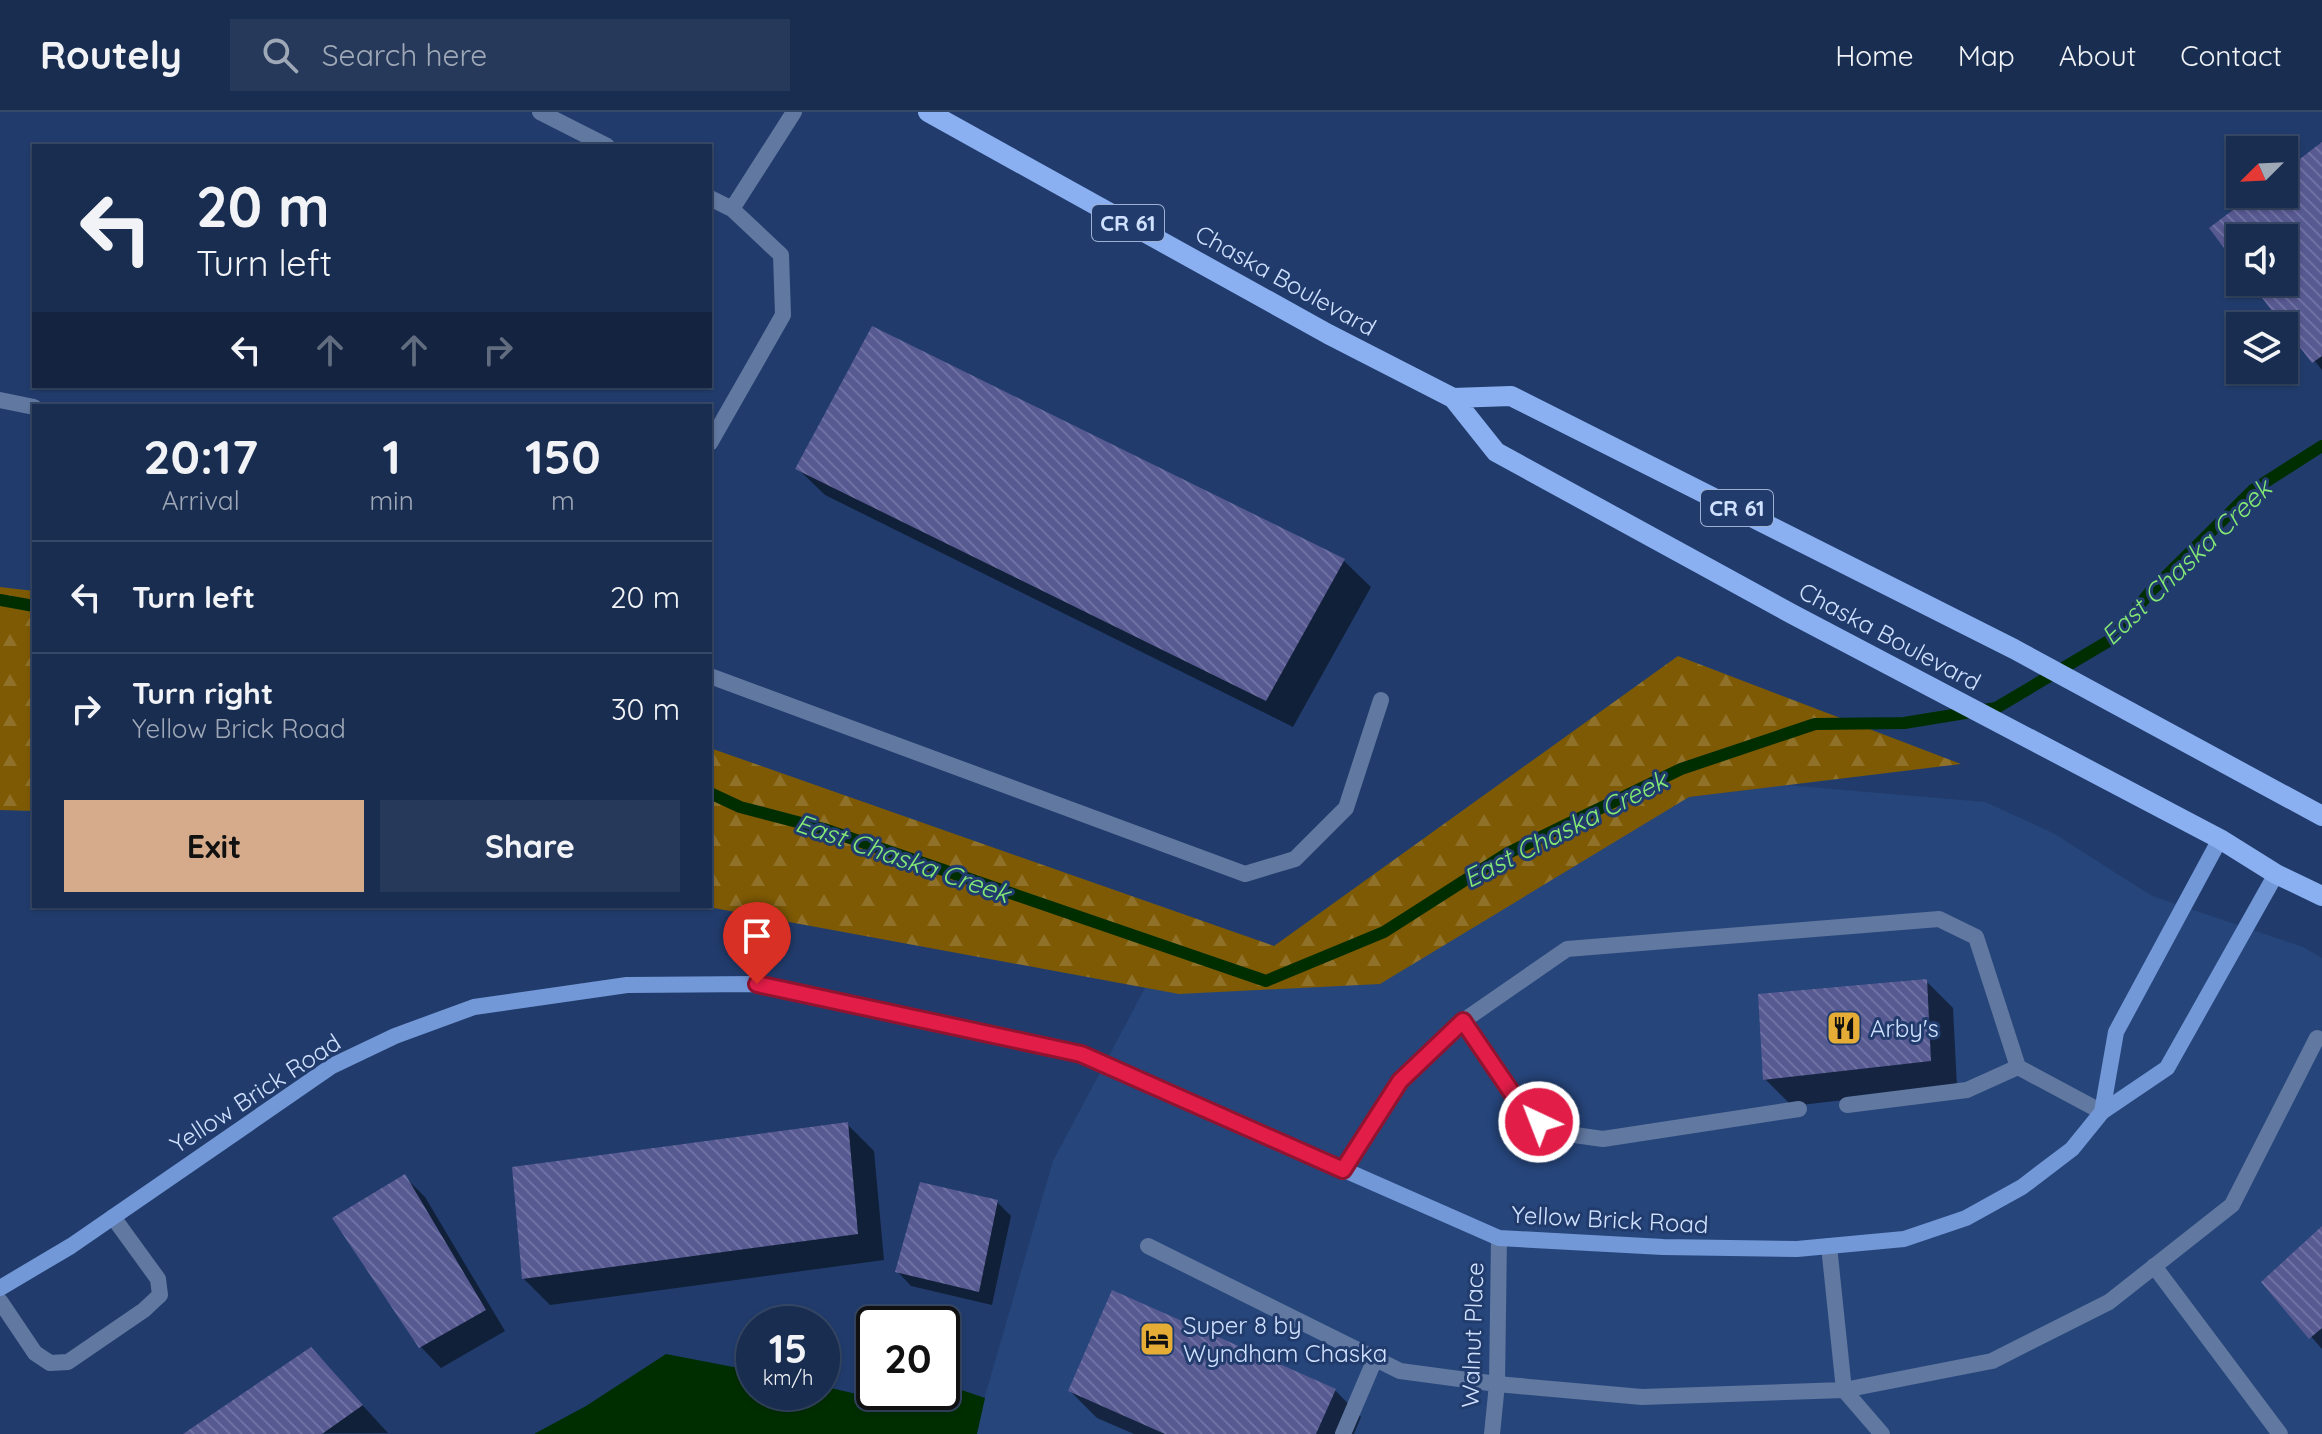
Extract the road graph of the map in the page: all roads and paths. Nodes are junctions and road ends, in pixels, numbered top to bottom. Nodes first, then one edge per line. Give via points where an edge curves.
1 (540, 112) edge
2 (794, 112) edge
3 (928, 112) edge
4 (603, 144) edge
5 (712, 199) edge
6 (732, 209) junction
7 (1453, 398) junction
8 (0, 400) edge
9 (32, 407) edge
10 (712, 439) edge
11 (712, 677) edge
12 (1381, 700) dead end
13 (2322, 816) edge
14 (2220, 839) junction
15 (2276, 874) junction
16 (2322, 896) edge
17 (1463, 1021) junction
18 (2317, 1038) dead end
19 (2018, 1067) junction
20 (1847, 1105) dead end
21 (1799, 1109) dead end
22 (2102, 1112) junction
23 (1343, 1170) junction
24 (113, 1217) junction
25 (1499, 1238) junction
26 (1148, 1246) dead end
27 (1829, 1246) junction
28 (2154, 1266) junction
29 (0, 1288) edge
30 (0, 1301) edge
31 (1375, 1359) junction
32 (1497, 1384) junction
33 (1844, 1390) junction
34 (2278, 1433) edge
35 (1343, 1434) edge
36 (1492, 1434) edge
37 (1882, 1434) edge

1 - 4 street
2 - 6 street
3 - 7 main road, Chaska Boulevard / CR 61
5 - 6 street
6 - 10 street via 781,255 783,315
7 - 13 main road, Chaska Boulevard / CR 61 via 1511,396 2014,649
7 - 14 main road, Chaska Boulevard / CR 61 via 1496,452
8 - 9 street
11 - 12 street via 1245,874 1295,859 1346,808
14 - 15 main road, Chaska Boulevard / CR 61
14 - 22 street, Yellow Brick Road via 2116,1032
15 - 16 main road, Chaska Boulevard / CR 61
15 - 22 street, Yellow Brick Road via 2167,1068
17 - 19 street via 1567,949 1939,919 1976,937
17 - 21 street via 1525,1112 1553,1132 1603,1139
17 - 23 street via 1400,1081
18 - 28 street via 2232,1205
19 - 20 street via 1967,1090
19 - 22 street
22 - 27 street, Yellow Brick Road via 2072,1149 2022,1187 1966,1218 1904,1239
23 - 24 street, Yellow Brick Road via 1081,1054 757,984 627,985 474,1007 395,1036 332,1066
23 - 25 street, Yellow Brick Road
24 - 29 street, Yellow Brick Road
24 - 30 street via 158,1279 160,1295 144,1310 68,1362 50,1363 35,1353
25 - 27 street, Yellow Brick Road via 1678,1247
25 - 32 street, Walnut Place
26 - 31 street
27 - 33 street
28 - 33 street via 2109,1302 1992,1361
28 - 34 street
31 - 32 street via 1400,1371
31 - 35 street
32 - 33 street via 1642,1397
32 - 36 street, Walnut Place
33 - 37 street

